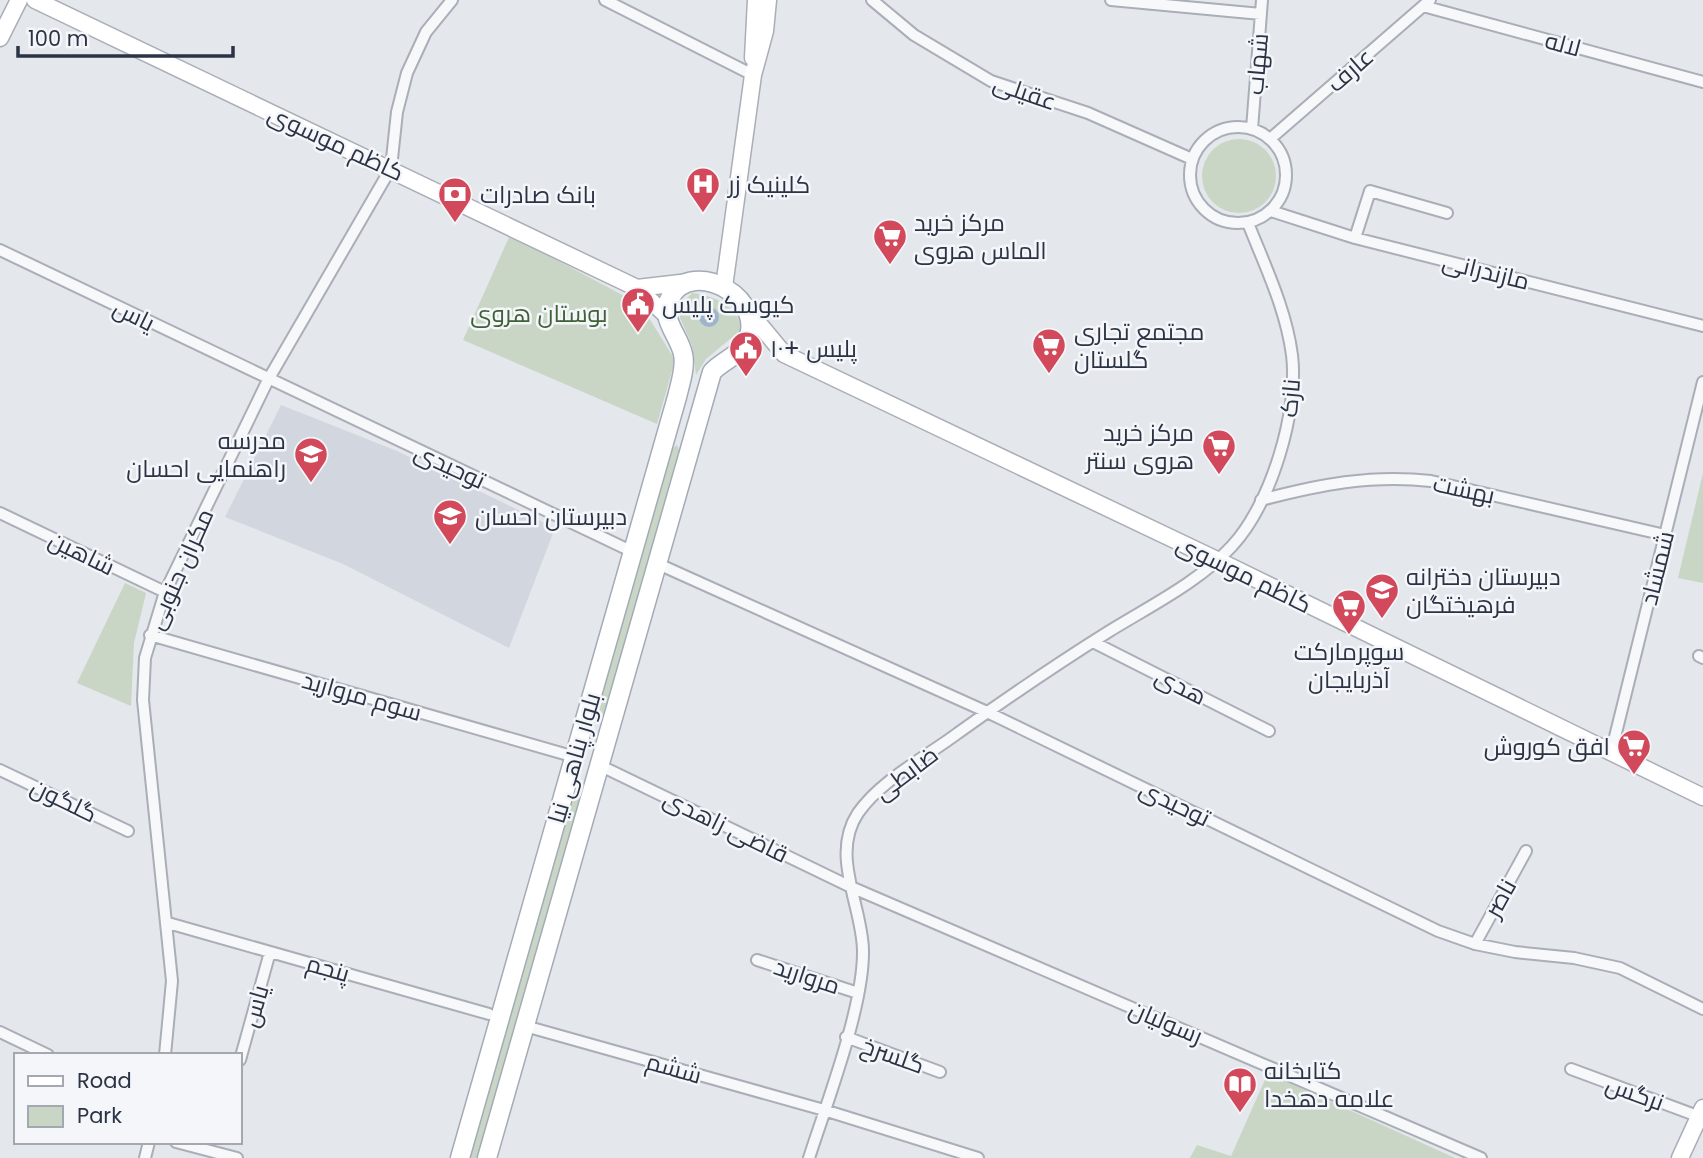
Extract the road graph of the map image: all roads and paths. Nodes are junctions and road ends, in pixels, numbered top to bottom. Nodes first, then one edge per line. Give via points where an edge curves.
1 (19, 0) edge
2 (35, 0) edge
3 (452, 0) edge
4 (605, 0) edge
5 (755, 0) edge
6 (768, 0) edge
7 (872, 0) edge
8 (1111, 0) edge
9 (1262, 0) edge
10 (1427, 3) edge
11 (1261, 14) junction
12 (0, 38) edge
13 (753, 75) junction
14 (1703, 82) edge
15 (1252, 129) junction
16 (1270, 139) junction
17 (1192, 159) junction
18 (391, 168) junction
19 (1271, 211) junction
20 (1447, 213) dead end
21 (1248, 223) junction
22 (1355, 238) junction
23 (0, 250) edge
24 (689, 282) junction
25 (724, 287) junction
26 (636, 288) junction
27 (750, 313) junction
28 (666, 315) junction
29 (1703, 326) edge
30 (268, 380) junction
31 (1703, 382) edge
32 (1261, 500) junction
33 (0, 513) edge
34 (1665, 535) junction
35 (633, 552) junction
36 (1217, 560) junction
37 (656, 563) junction
38 (165, 592) junction
39 (150, 635) junction
40 (1093, 642) junction
41 (988, 712) junction
42 (1269, 731) dead end
43 (1611, 753) junction
44 (575, 757) junction
45 (601, 766) junction
46 (0, 769) edge
47 (1703, 797) edge
48 (128, 831) dead end
49 (1525, 851) dead end
50 (850, 887) junction
51 (168, 923) junction
52 (1475, 944) junction
53 (270, 952) junction
54 (757, 960) dead end
55 (858, 992) junction
56 (1703, 1009) edge
57 (489, 1014) dead end
58 (525, 1026) junction
59 (0, 1032) edge
60 (845, 1037) junction
61 (44, 1053) edge
62 (165, 1053) edge
63 (242, 1053) edge
64 (1571, 1069) dead end
65 (940, 1072) dead end
66 (824, 1110) junction
67 (1702, 1114) edge
68 (192, 1144) edge
69 (215, 1147) edge
70 (812, 1157) edge
71 (237, 1158) edge
72 (460, 1158) edge
73 (487, 1158) edge
74 (978, 1158) edge
75 (1481, 1158) edge
76 (1679, 1158) edge

1 - 12 main road
2 - 18 main road, کاظم موسوی
3 - 18 street via 426,32 407,73
4 - 13 street
5 - 13 main road
6 - 13 main road
7 - 17 street, عقیلی via 914,35 991,81 1088,113
8 - 11 street
9 - 11 street, شهاب
10 - 14 street, لاله
10 - 16 street, عارف
11 - 15 street, شهاب
13 - 25 main road
15 - 16 street
15 - 17 street via 1223,129 1209,136
16 - 19 street via 1286,167 1281,198
17 - 21 street via 1189,174 1198,204 1223,221
18 - 26 main road, کاظم موسوی
18 - 30 street, مکران جنوبی
19 - 21 street
19 - 22 street, مازندرانی
20 - 22 street via 1370,191
21 - 32 street, نازک via 1281,307 1294,377 1290,421
22 - 29 street, مازندرانی
23 - 30 street, یاس
24 - 25 main road via 708,281
24 - 26 main road
24 - 28 main road via 669,299
25 - 27 main road
26 - 28 main road, کاظم موسوی
27 - 36 main road, کاظم موسوی via 784,354
27 - 37 main road, بلوار پناهی نیا via 751,329 745,344 712,372
28 - 35 main road, بلوار پناهی نیا via 684,356 677,397
30 - 35 street, توحیدی
30 - 38 street, مکران جنوبی
31 - 34 street, شمشاد
32 - 34 street, بهشت via 1342,481 1408,478
32 - 36 street, نازک via 1240,537
33 - 38 street, شاهین
34 - 43 street, شمشاد
35 - 44 main road, بلوار پناهی نیا
36 - 40 street, ضابطی
36 - 43 main road, کاظم موسوی
37 - 41 street, توحیدی
37 - 45 main road, بلوار پناهی نیا
38 - 39 street, مکران جنوبی
39 - 44 street, سوم مروارید
39 - 51 street, مکران جنوبی via 144,700
40 - 41 street, ضابطی
40 - 42 street, هدی
41 - 50 street, ضابطی via 867,802 847,842
41 - 52 street, توحیدی via 1438,931
43 - 47 main road, کاظم موسوی
44 - 45 main road
44 - 72 main road, بلوار پناهی نیا
45 - 50 street, قاضی زاهدی
45 - 58 main road, بلوار پناهی نیا
46 - 48 street, گلگون
49 - 52 street, ناصر
50 - 55 street, ضابطی via 862,932
50 - 75 street, رسولیان
51 - 53 street, پنجم
51 - 62 street, مکران جنوبی via 172,991
52 - 56 street, توحیدی via 1609,965
53 - 57 street, پنجم
53 - 63 street, یاس
54 - 55 street, مروارید
55 - 60 street, ضابطی
58 - 66 street, ششم
58 - 73 main road, بلوار پناهی نیا
59 - 61 street
60 - 65 street, گلسرخ
60 - 66 street, ضابطی
64 - 67 street, نرگس
66 - 70 street, ضابطی
66 - 74 street, ششم
67 - 76 main road
68 - 69 street
69 - 71 street

